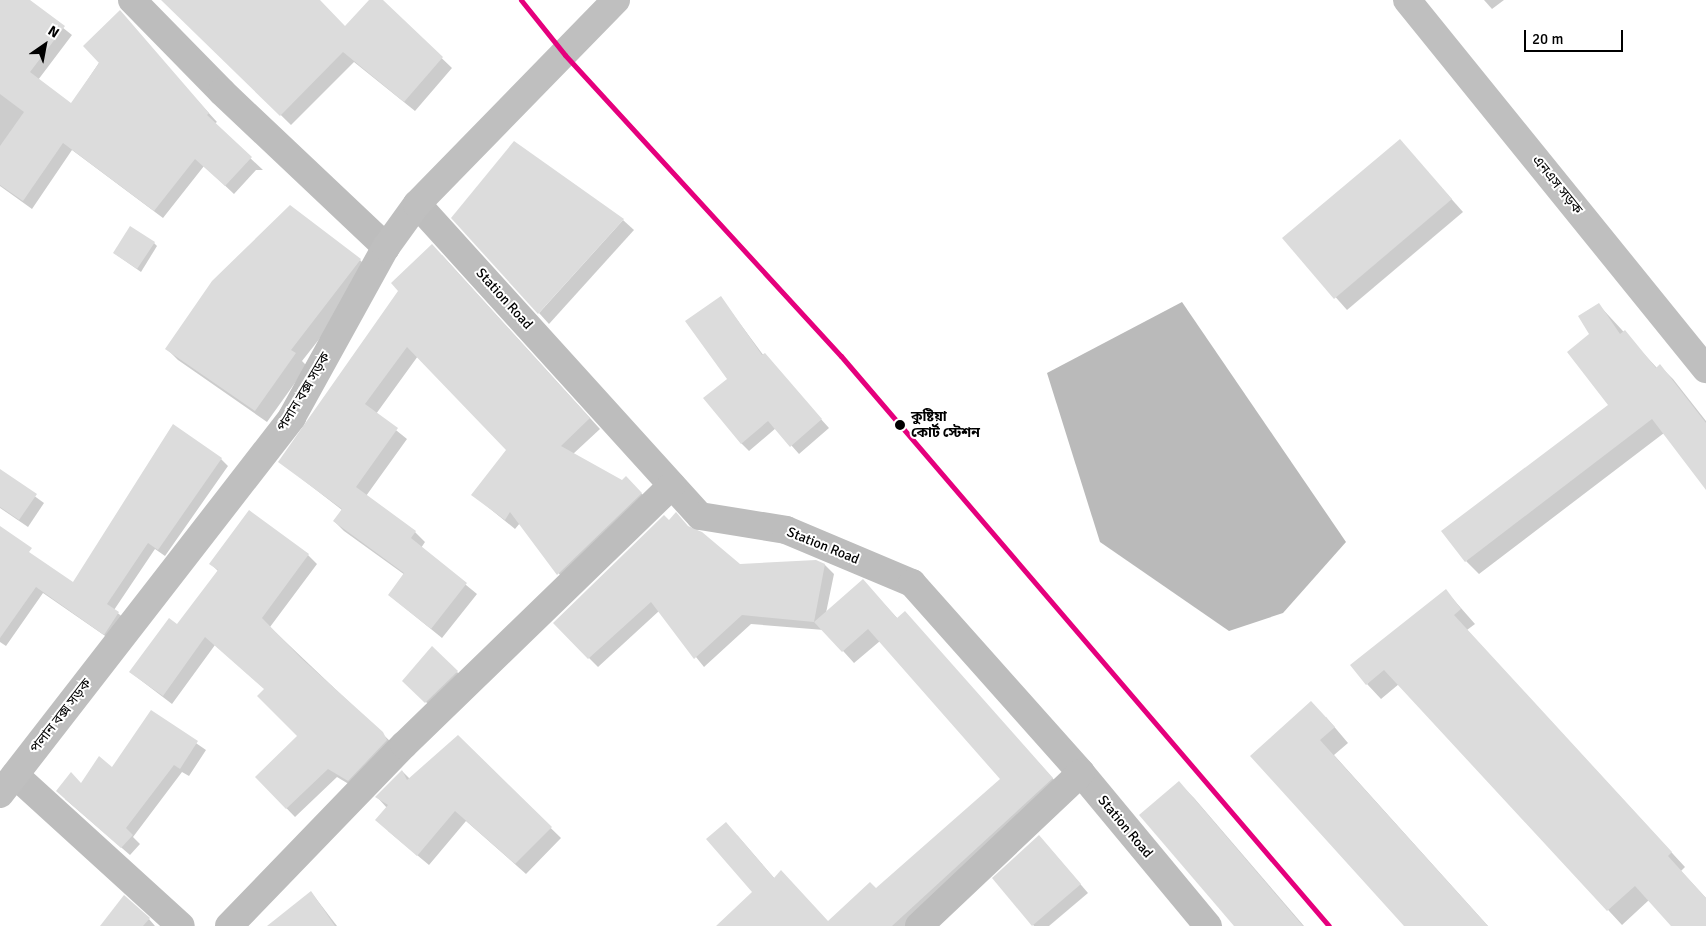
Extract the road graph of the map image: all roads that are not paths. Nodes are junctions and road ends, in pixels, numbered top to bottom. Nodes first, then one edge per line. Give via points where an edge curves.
1 (132, 0) edge
2 (616, 0) edge
3 (1408, 0) edge
4 (417, 204) junction
5 (386, 247) junction
6 (1706, 369) edge
7 (672, 485) junction
8 (1081, 774) junction
9 (8, 784) edge
10 (181, 926) edge
11 (229, 926) edge
12 (919, 926) edge
13 (1208, 926) edge

1 - 5 street via 222,92
2 - 4 main road, পলান বক্স সড়ক
3 - 6 main road, এনএস সড়ক
4 - 5 main road, পলান বক্স সড়ক
4 - 7 street, Station Road
5 - 9 main road, পলান বক্স সড়ক via 292,417
7 - 8 street, Station Road via 700,516 786,530 912,583
7 - 11 street via 404,745
8 - 12 street
8 - 13 street, Station Road
9 - 10 street

